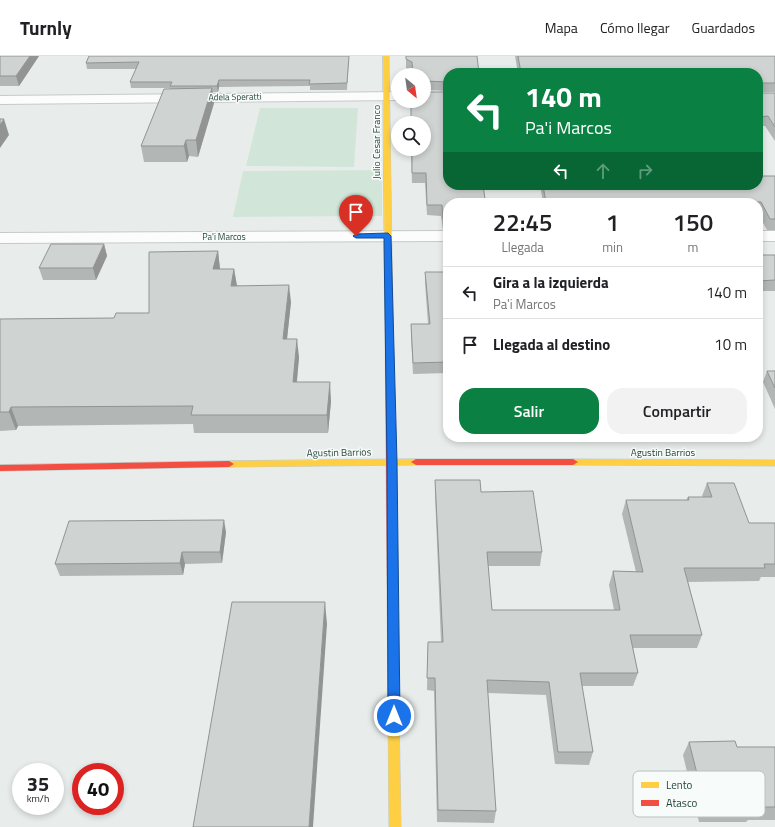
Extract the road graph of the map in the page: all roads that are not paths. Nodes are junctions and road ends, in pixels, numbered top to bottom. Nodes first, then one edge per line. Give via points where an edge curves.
1 (386, 56) edge
2 (391, 89) edge
3 (391, 96) edge
4 (0, 100) edge
5 (392, 108) edge
6 (388, 236) junction
7 (443, 236) edge
8 (763, 236) edge
9 (775, 236) edge
10 (0, 238) edge
11 (392, 462) junction
12 (775, 463) edge
13 (0, 468) edge
14 (395, 827) edge

1 - 2 street, Julio Cesar Franco
3 - 4 street, Adela Speratti
5 - 6 street, Julio Cesar Franco
6 - 7 street, Pa'i Marcos
6 - 10 street, Pa'i Marcos
6 - 11 street, Julio Cesar Franco
8 - 9 street
11 - 12 street, Agustin Barrios
11 - 13 street, Agustin Barrios
11 - 14 street, Julio Cesar Franco

